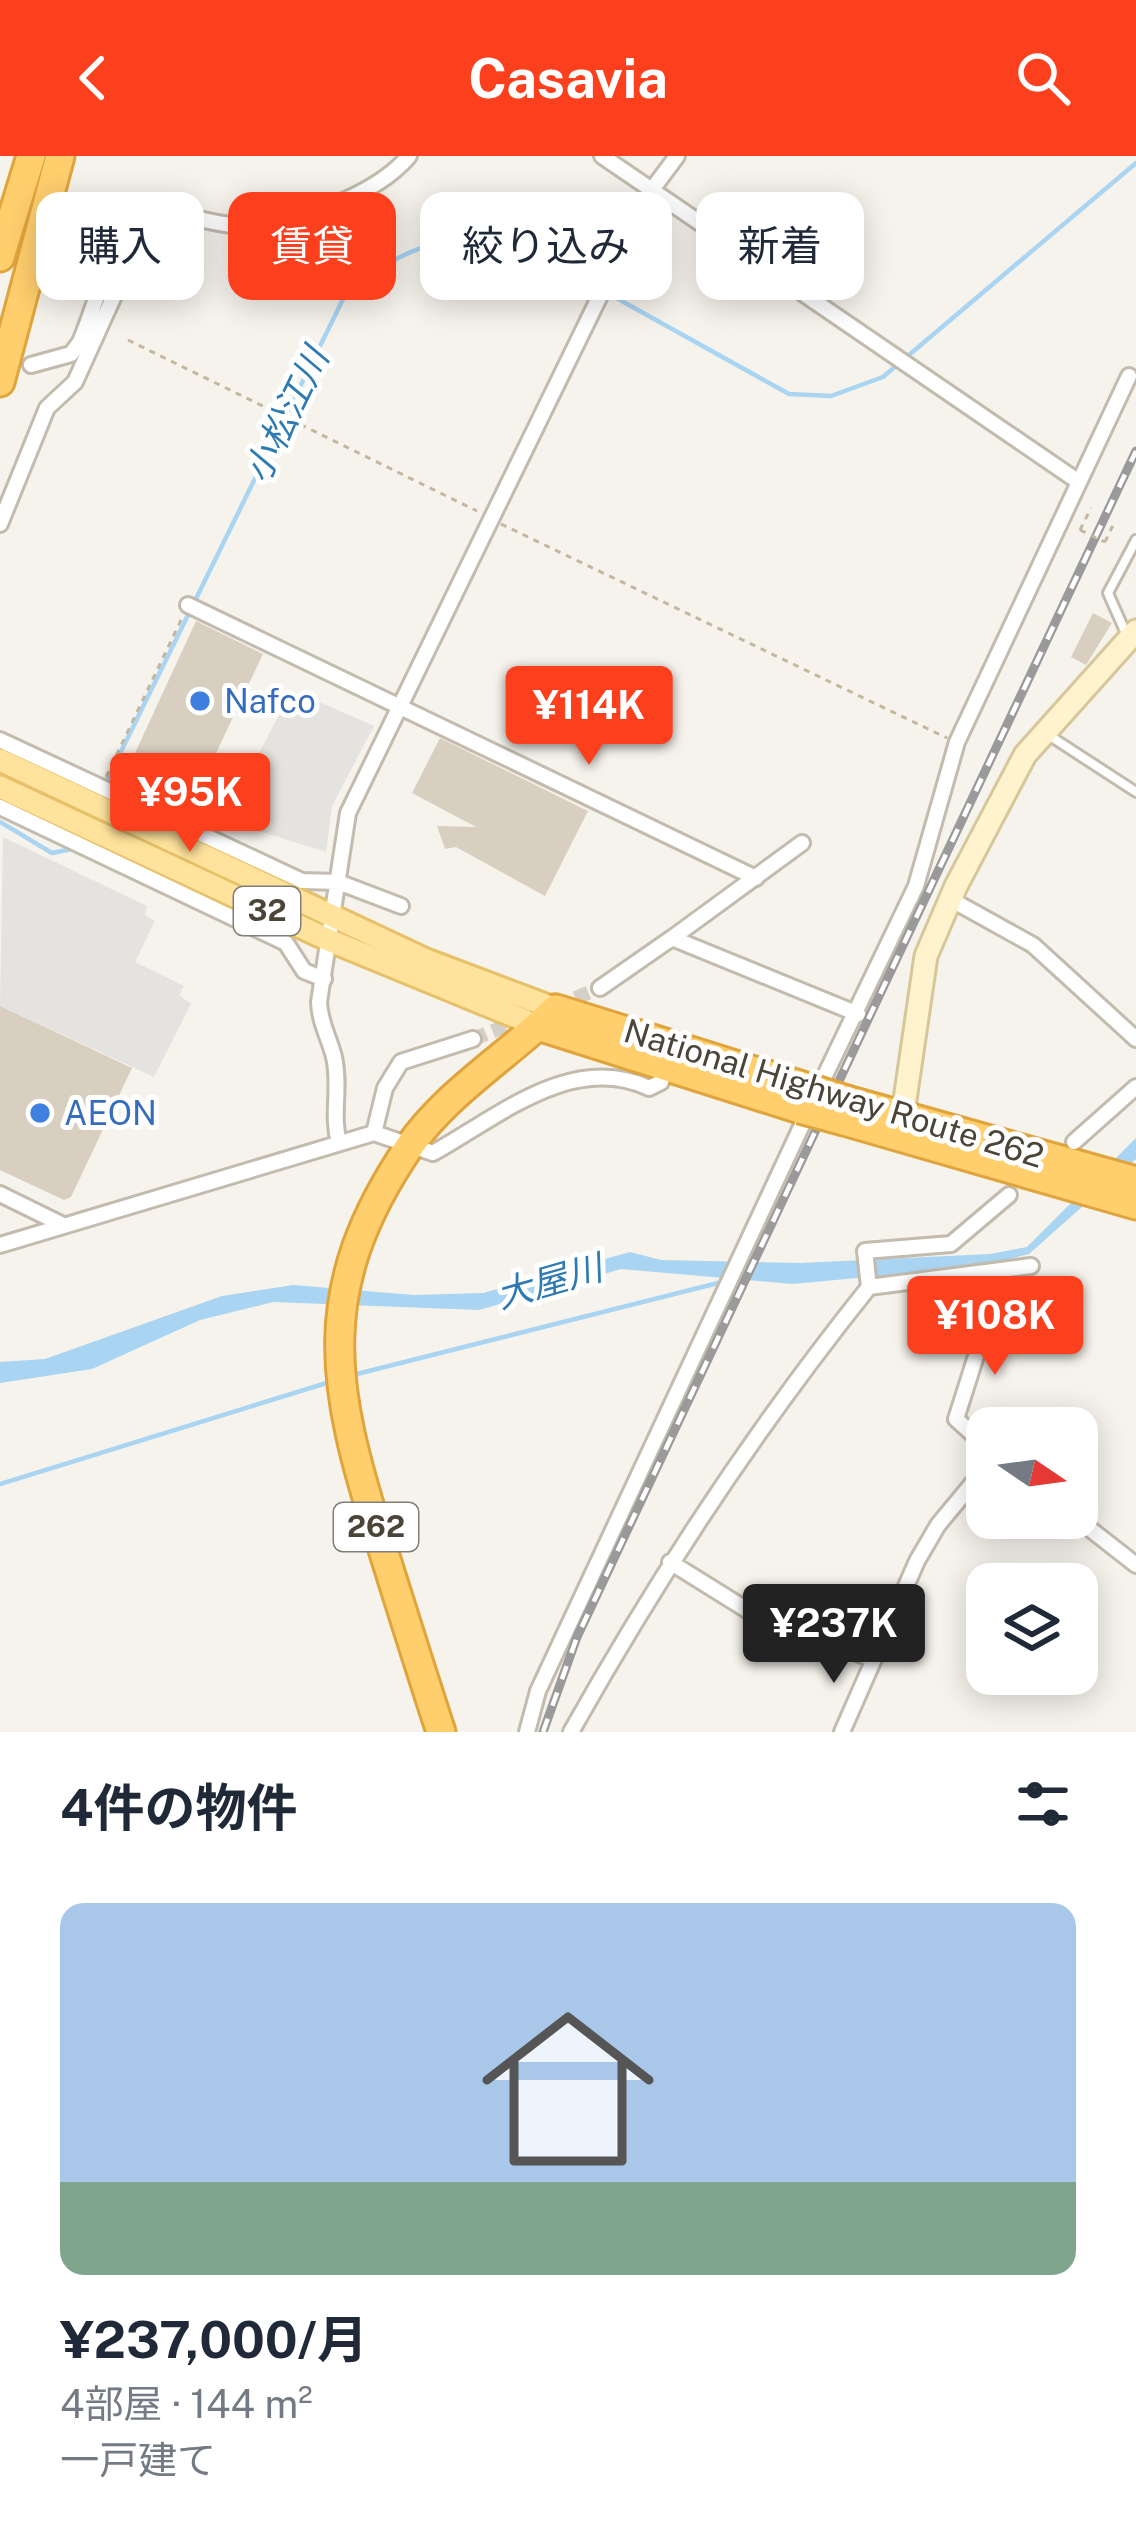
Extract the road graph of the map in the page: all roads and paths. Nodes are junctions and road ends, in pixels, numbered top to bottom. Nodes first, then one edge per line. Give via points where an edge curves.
1 (31, 156) edge
2 (60, 156) edge
3 (409, 156) edge
4 (602, 156) edge
5 (677, 156) edge
6 (651, 190) junction
7 (204, 222) edge
8 (0, 257) edge
9 (96, 300) edge
10 (112, 300) edge
11 (128, 340) dead end
12 (31, 365) dead end
13 (1129, 376) dead end
14 (0, 382) edge
15 (1076, 480) junction
16 (1091, 508) dead end
17 (492, 519) junction
18 (1115, 521) dead end
19 (0, 524) edge
20 (1136, 540) edge
21 (188, 605) joint
22 (1132, 635) edge
23 (400, 704) junction
24 (1044, 733) junction
25 (0, 740) edge
26 (957, 742) junction
27 (0, 760) edge
28 (101, 786) junction
29 (0, 787) edge
30 (1136, 792) edge
31 (0, 807) edge
32 (802, 843) dead end
33 (756, 878) junction
34 (338, 882) junction
35 (950, 898) junction
36 (401, 906) dead end
37 (332, 930) junction
38 (668, 941) junction
39 (324, 979) junction
40 (600, 988) tunnel mouth
41 (858, 1014) junction
42 (547, 1018) junction
43 (473, 1039) tunnel mouth
44 (1136, 1039) edge
45 (666, 1066) junction
46 (1136, 1088) edge
47 (805, 1098) junction
48 (901, 1128) junction
49 (374, 1133) junction
50 (1075, 1142) dead end
51 (339, 1143) junction
52 (410, 1144) junction
53 (1130, 1191) edge
54 (0, 1194) edge
55 (1009, 1196) dead end
56 (62, 1225) junction
57 (0, 1245) edge
58 (1030, 1266) dead end
59 (869, 1285) junction
60 (991, 1312) dead end
61 (966, 1428) edge
62 (966, 1491) edge
63 (1098, 1535) edge
64 (670, 1562) junction
65 (1136, 1565) edge
66 (872, 1659) junction
67 (441, 1732) edge
68 (526, 1732) edge
69 (571, 1732) edge
70 (842, 1732) edge

1 - 8 highway
2 - 14 highway
3 - 7 street via 390,175 277,221
4 - 6 street
5 - 6 street
6 - 15 street
6 - 17 street
9 - 12 street via 71,355
10 - 19 street via 75,382 46,408
11 - 17 path
13 - 15 street
15 - 26 street
16 - 18 path, bridge via 1080,530 1105,542
17 - 23 street
17 - 26 path
20 - 22 lane via 1108,593
21 - 23 street
21 - 28 path
22 - 24 street
23 - 33 street
23 - 34 street via 348,813
24 - 30 lane
24 - 35 street via 999,797
25 - 28 street
26 - 41 street via 916,886
27 - 37 main road, 32
28 - 34 street via 302,881
29 - 37 main road, 32
31 - 39 street via 286,944 304,971
32 - 33 street
33 - 38 street
34 - 36 street
34 - 37 street
35 - 44 street via 1033,945
35 - 48 street via 926,956
37 - 39 street
37 - 42 main road, 32
38 - 40 street
38 - 41 street
39 - 51 street via 321,1027 334,1055
41 - 68 street via 538,1691
42 - 45 highway, National Highway Route 262
42 - 47 highway, National Highway Route 262
42 - 52 highway, 262
43 - 49 street via 401,1062
45 - 47 highway, National Highway Route 262
45 - 52 street via 656,1087 605,1075 512,1103 433,1153
46 - 50 street
47 - 48 highway, National Highway Route 262, bridge
48 - 53 highway, National Highway Route 262
49 - 51 street
49 - 52 street
51 - 56 street
52 - 67 highway, 262 via 347,1279 340,1401
54 - 56 street
55 - 59 street via 951,1244 865,1251
56 - 57 street
58 - 59 street
59 - 64 street via 764,1419
60 - 61 street via 956,1419
62 - 66 street via 938,1525
63 - 65 street
64 - 66 street via 747,1610
64 - 69 street
66 - 70 street

